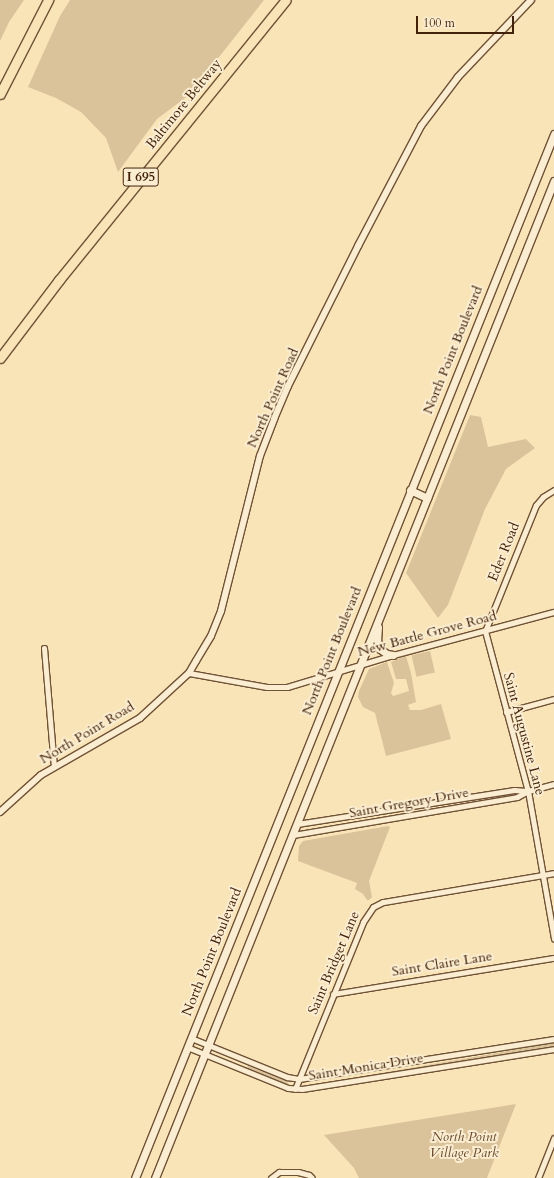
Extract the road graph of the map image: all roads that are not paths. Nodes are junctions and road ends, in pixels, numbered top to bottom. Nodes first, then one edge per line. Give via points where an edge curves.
1 (48, 0) edge
2 (286, 0) edge
3 (531, 0) edge
4 (0, 94) edge
5 (554, 134) edge
6 (554, 181) edge
7 (0, 358) edge
8 (410, 490) junction
9 (554, 490) edge
10 (427, 498) junction
11 (554, 612) edge
12 (378, 622) junction
13 (485, 631) junction
14 (44, 648) dead end
15 (393, 655) junction
16 (360, 665) junction
17 (338, 672) junction
18 (189, 673) junction
19 (554, 698) edge
20 (506, 712) junction
21 (54, 766) junction
22 (554, 784) edge
23 (528, 791) junction
24 (0, 812) edge
25 (297, 824) junction
26 (293, 835) junction
27 (554, 873) edge
28 (543, 876) junction
29 (554, 939) edge
30 (554, 958) edge
31 (333, 994) junction
32 (191, 1038) junction
33 (554, 1039) edge
34 (208, 1045) junction
35 (187, 1047) junction
36 (554, 1049) edge
37 (204, 1054) junction
38 (299, 1079) junction
39 (295, 1089) junction
40 (554, 1138) edge
41 (135, 1178) edge
42 (155, 1178) edge
43 (271, 1178) edge
44 (312, 1178) edge
45 (538, 1178) edge

1 - 4 highway
2 - 7 highway, Baltimore Beltway / I 695 via 59,280
3 - 18 street, North Point Road via 458,77 424,120 358,246 274,419 260,456 221,611 211,636
5 - 8 main road, North Point Boulevard
6 - 10 main road
8 - 10 main road
8 - 17 main road, North Point Boulevard
9 - 13 street, Eder Road via 542,496 536,505
10 - 12 main road
11 - 13 street, New Battle Grove Road
12 - 15 main road via 377,640 380,649
12 - 16 main road
13 - 15 street, New Battle Grove Road
13 - 20 street, Saint Augustine Lane
14 - 21 street
15 - 16 street, New Battle Grove Road
16 - 17 street, New Battle Grove Road
16 - 25 main road
17 - 18 street, New Battle Grove Road via 281,688
17 - 32 main road, North Point Boulevard
18 - 21 street, North Point Road via 140,718
19 - 20 street
20 - 23 street, Saint Augustine Lane
21 - 24 street, North Point Road via 22,790
22 - 23 street, Saint Gregory Drive
23 - 25 street, Saint Gregory Drive via 514,790
23 - 26 street, Saint Gregory Drive via 517,797
23 - 28 street, Saint Augustine Lane
25 - 26 main road
26 - 34 main road
27 - 28 street, Saint Bridget Lane
28 - 29 street, Saint Augustine Lane
28 - 31 street, Saint Bridget Lane via 377,904 364,918
30 - 31 street, Saint Claire Lane
31 - 38 street, Saint Bridget Lane
32 - 34 street, Saint Monica Drive
32 - 35 main road, North Point Boulevard
33 - 38 street, Saint Monica Drive
34 - 37 main road
34 - 38 street, Saint Monica Drive
35 - 37 street, Saint Monica Drive
35 - 41 main road, North Point Boulevard
36 - 39 street, Saint Monica Drive
37 - 39 street, Saint Monica Drive
37 - 42 main road
38 - 39 street, Saint Bridget Lane
40 - 45 street
43 - 44 street via 279,1172 298,1172

